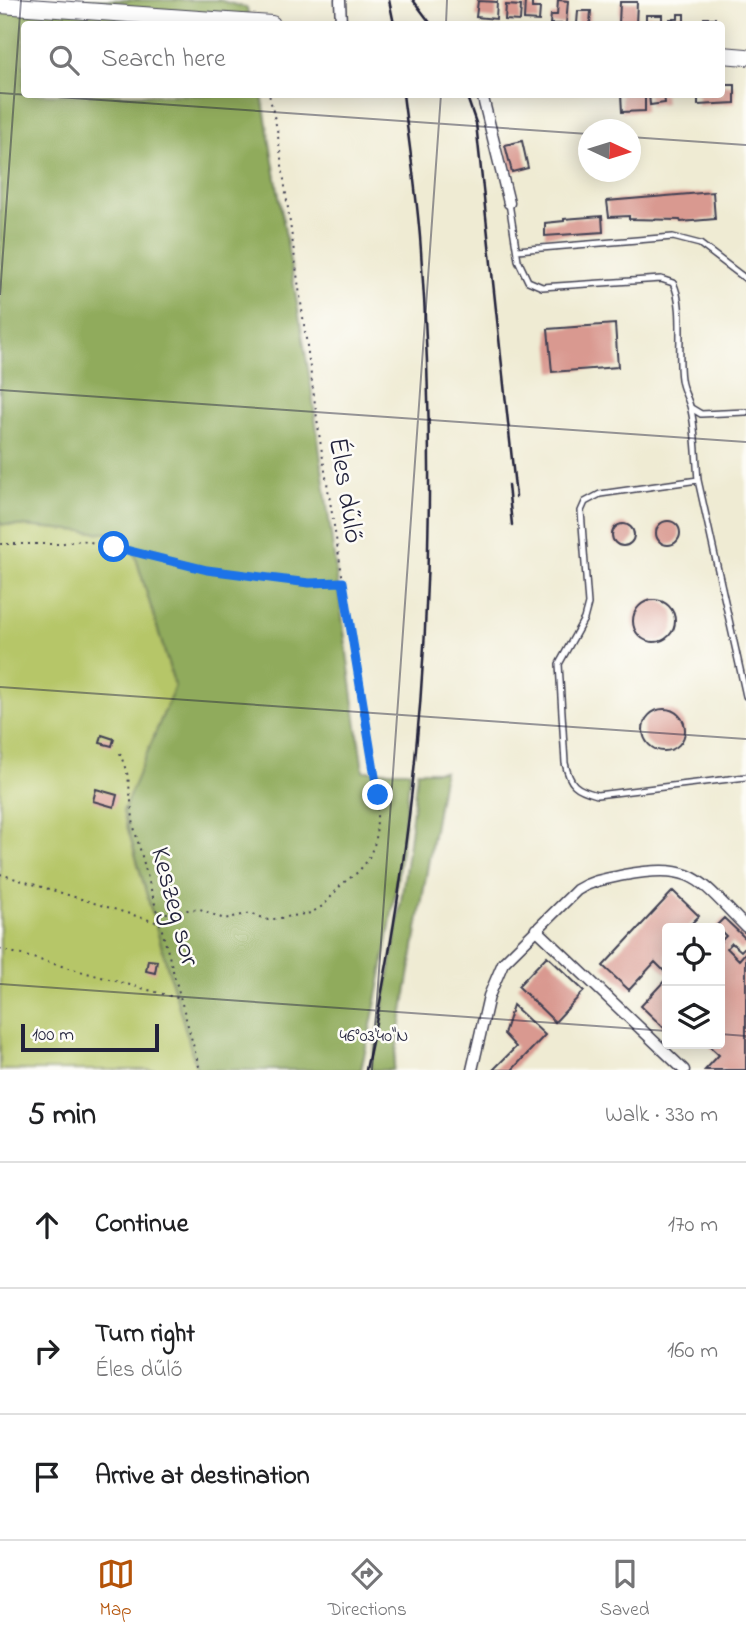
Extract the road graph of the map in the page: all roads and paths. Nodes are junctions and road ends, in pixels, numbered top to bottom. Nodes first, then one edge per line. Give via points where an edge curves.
1 (340, 0) edge
2 (0, 5) edge
3 (229, 21) edge
4 (341, 21) edge
5 (725, 55) edge
6 (746, 57) edge
7 (270, 98) edge
8 (483, 98) edge
9 (509, 203) joint
10 (517, 250) junction
11 (746, 279) edge
12 (691, 408) junction
13 (746, 412) edge
14 (698, 480) junction
15 (0, 544) edge
16 (343, 582) junction
17 (746, 696) edge
18 (120, 753) dead end
19 (746, 777) edge
20 (0, 874) edge
21 (159, 915) junction
22 (161, 924) junction
23 (746, 927) edge
24 (536, 929) junction
25 (0, 949) edge
26 (182, 1000) junction
27 (200, 1070) edge
28 (472, 1070) edge
29 (684, 1070) edge

1 - 4 street
2 - 3 main road
5 - 6 main road
7 - 16 path, Éles dűlő
8 - 9 street
9 - 10 lane
10 - 11 lane via 673,237 700,244
10 - 12 lane via 528,281 542,287 661,279 673,283 679,310 681,382
12 - 13 lane via 701,414
12 - 14 lane
14 - 17 lane
14 - 19 lane via 600,494 585,502 581,511 588,604 559,664 565,763 568,778 579,790 597,795
15 - 16 path via 82,540 207,570 309,583
16 - 21 path, Éles dűlő via 378,795 376,841 368,859 311,913 268,920 251,914 224,919 200,909
18 - 21 path, Keszeg sor via 128,776 134,827
20 - 22 path
21 - 22 path, Keszeg sor
22 - 26 path, Keszeg sor
23 - 24 street via 698,879 668,870 589,882
24 - 28 street via 503,963 489,996
24 - 29 street
25 - 26 path
26 - 27 path, Keszeg sor

